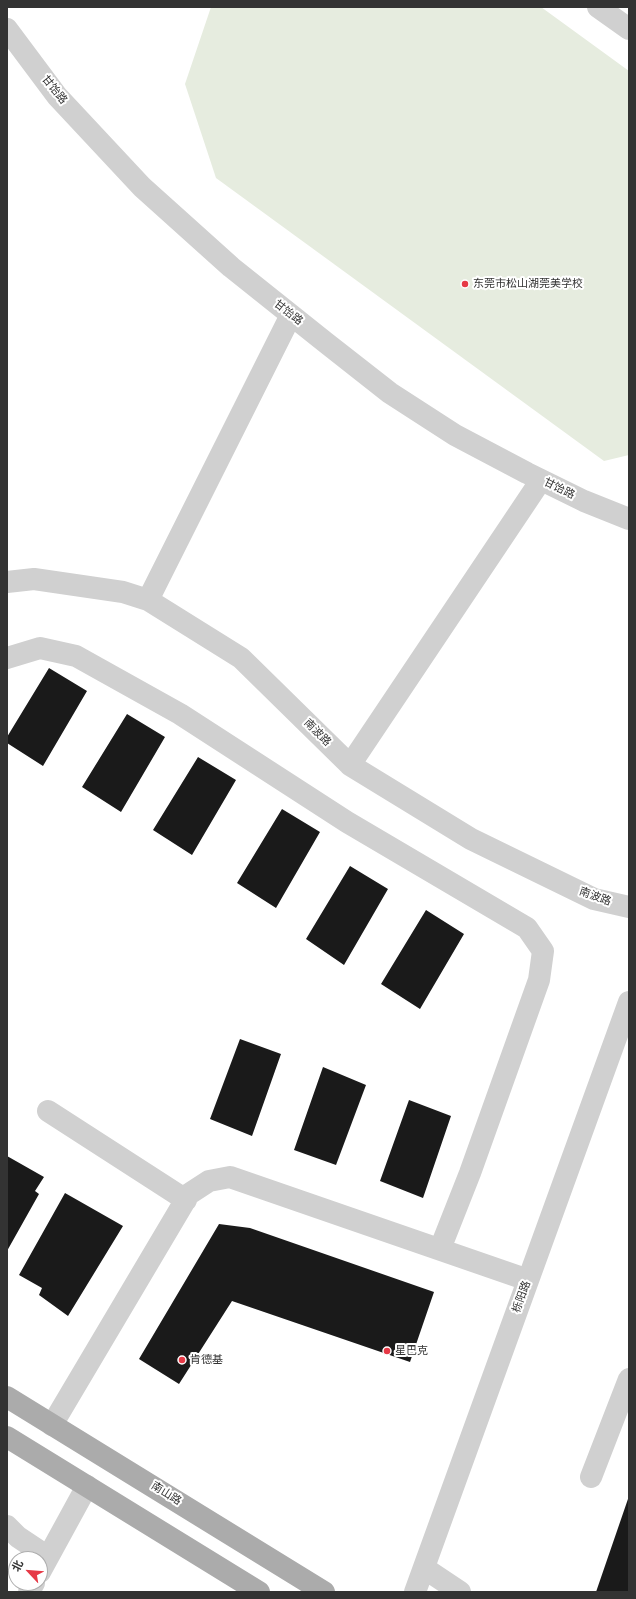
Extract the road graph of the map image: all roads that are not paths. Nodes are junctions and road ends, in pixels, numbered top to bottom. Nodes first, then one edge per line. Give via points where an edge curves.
1 (598, 7) edge
2 (7, 29) edge
3 (629, 29) edge
4 (291, 315) junction
5 (541, 480) junction
6 (629, 519) edge
7 (7, 582) edge
8 (148, 600) junction
9 (7, 658) edge
10 (350, 765) junction
11 (629, 907) edge
12 (629, 1002) edge
13 (48, 1111) dead end
14 (186, 1200) junction
15 (440, 1249) junction
16 (528, 1280) junction
17 (629, 1379) edge
18 (7, 1397) edge
19 (52, 1425) junction
20 (7, 1437) edge
21 (591, 1477) dead end
22 (87, 1486) junction
23 (7, 1526) edge
24 (31, 1551) edge
25 (48, 1557) edge
26 (424, 1568) junction
27 (259, 1592) edge
28 (324, 1592) edge
29 (415, 1592) edge
30 (460, 1592) edge

1 - 3 street
2 - 4 street, 甘饴路 via 57,96 142,187 231,267
4 - 5 street, 甘饴路 via 390,393 455,435
4 - 8 street
5 - 6 street, 甘饴路
5 - 10 street
7 - 8 street, 南波路 via 34,579 123,592
8 - 10 street, 南波路 via 241,658
9 - 15 street via 40,648 76,656 180,714 348,822 527,928 543,951 539,980
10 - 11 street, 南波路 via 471,839 594,899
12 - 16 street, 栎阳路
13 - 14 street
14 - 15 street via 189,1194 209,1181 230,1177
14 - 19 street
15 - 16 street
16 - 26 street, 栎阳路
17 - 21 street
18 - 19 main road, 南山路
19 - 28 main road, 南山路
20 - 22 main road
22 - 25 street
22 - 27 main road
23 - 24 street
26 - 29 street, 栎阳路
26 - 30 street

